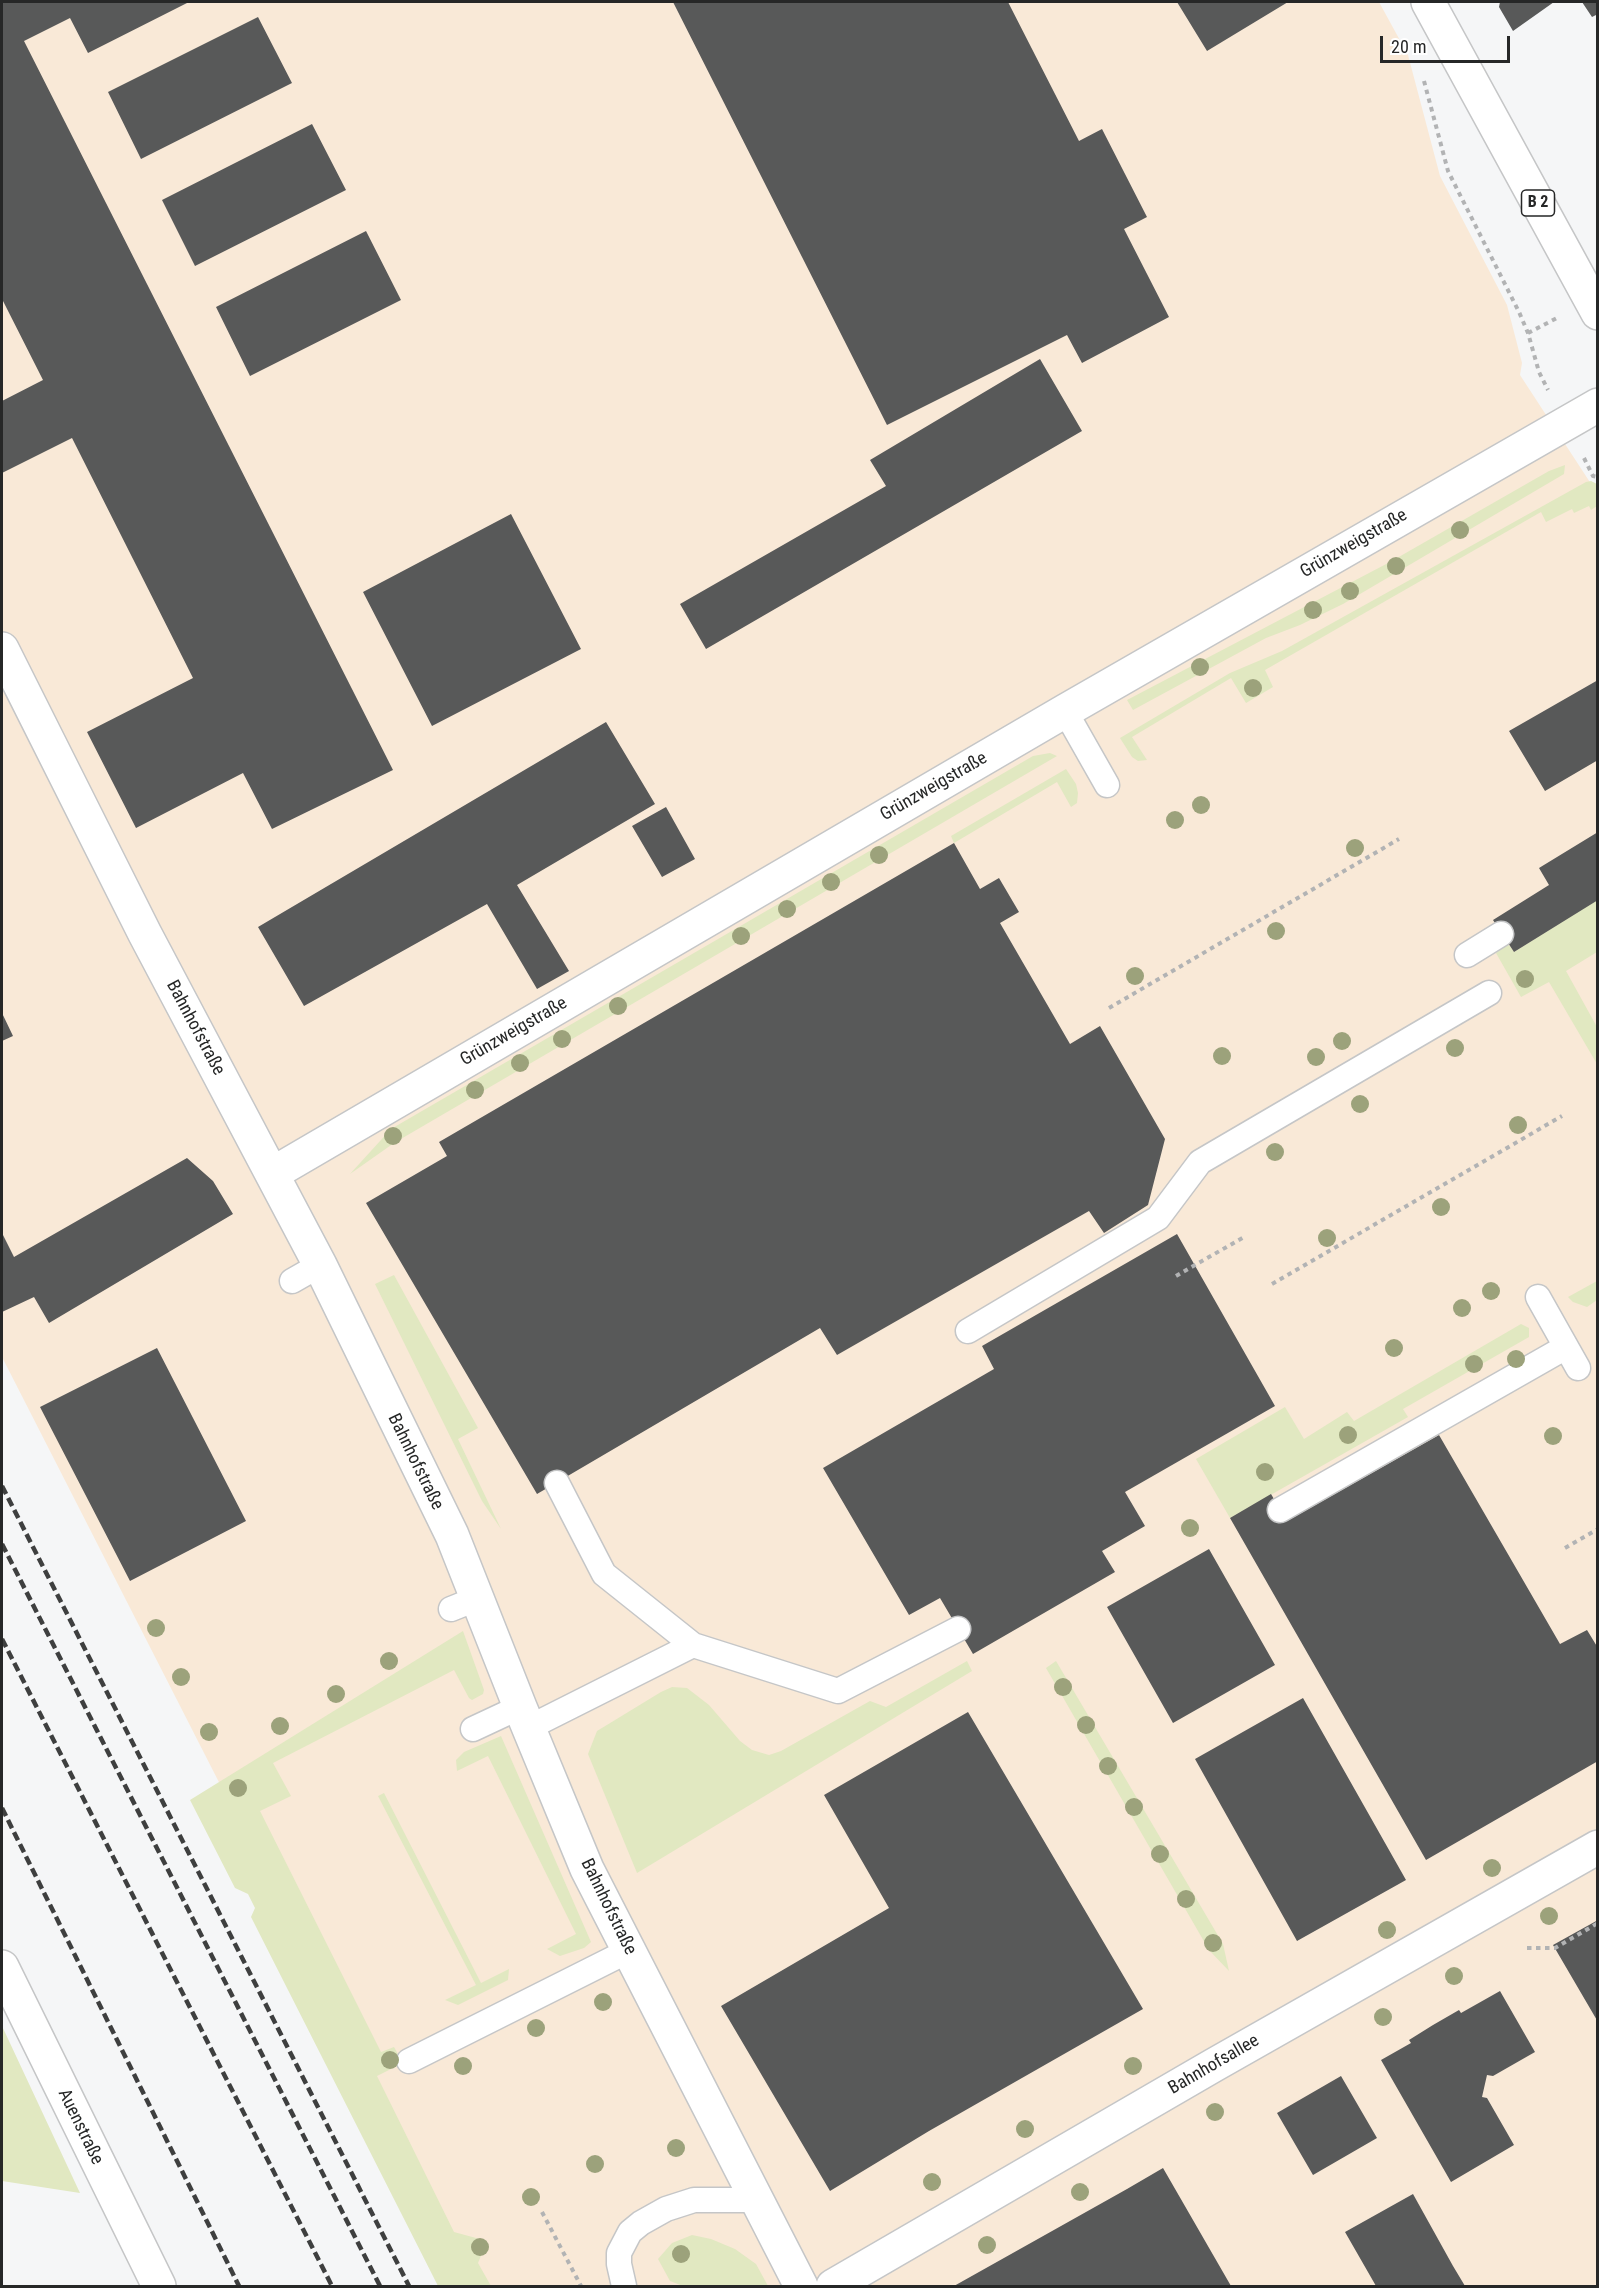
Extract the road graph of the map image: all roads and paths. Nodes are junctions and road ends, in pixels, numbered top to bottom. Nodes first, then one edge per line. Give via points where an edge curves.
1 (1428, 2) edge
2 (1422, 74) dead end
3 (1598, 313) edge
4 (1539, 372) dead end
5 (1598, 405) edge
6 (2, 649) edge
7 (1065, 711) junction
8 (1107, 785) dead end
9 (1399, 839) dead end
10 (1501, 934) dead end
11 (1467, 955) dead end
12 (1489, 993) dead end
13 (1109, 1008) dead end
14 (1562, 1116) dead end
15 (272, 1174) junction
16 (1244, 1237) dead end
17 (320, 1265) junction
18 (1176, 1276) dead end
19 (292, 1281) dead end
20 (1272, 1284) dead end
21 (1538, 1297) dead end
22 (968, 1331) dead end
23 (556, 1483) dead end
24 (1280, 1510) dead end
25 (1598, 1530) edge
26 (1565, 1548) dead end
27 (958, 1629) dead end
28 (693, 1645) junction
29 (524, 1717) junction
30 (473, 1729) dead end
31 (1598, 1846) edge
32 (1598, 1923) edge
33 (1527, 1948) dead end
34 (628, 1950) junction
35 (2, 1967) edge
36 (409, 2061) dead end
37 (756, 2199) junction
38 (542, 2212) dead end
39 (159, 2286) edge
40 (581, 2286) edge
41 (624, 2286) edge
42 (801, 2286) edge
43 (833, 2286) edge

1 - 3 street, B 2
2 - 4 path via 1448,171 1519,312
5 - 7 street, Grünzweigstraße
6 - 15 street, Bahnhofstraße via 145,934
7 - 8 lane
7 - 15 street, Grünzweigstraße
9 - 13 path
10 - 11 lane
12 - 22 lane via 1200,1162 1158,1218
14 - 20 path
15 - 17 street, Bahnhofstraße
16 - 18 path
17 - 19 lane
17 - 29 street, Bahnhofstraße via 452,1535 464,1604
21 - 24 lane via 1572,1358
23 - 28 lane via 604,1574
25 - 26 path
27 - 28 lane via 838,1691
28 - 29 lane
29 - 30 lane
29 - 34 street, Bahnhofstraße via 587,1869
31 - 43 street, Bahnhofsallee
32 - 33 path via 1555,1948
34 - 36 lane
34 - 37 street, Bahnhofstraße
35 - 39 street, Auenstraße
37 - 41 lane via 694,2200 666,2209 642,2223 630,2232 619,2253
37 - 42 street, Bahnhofstraße
38 - 40 path

